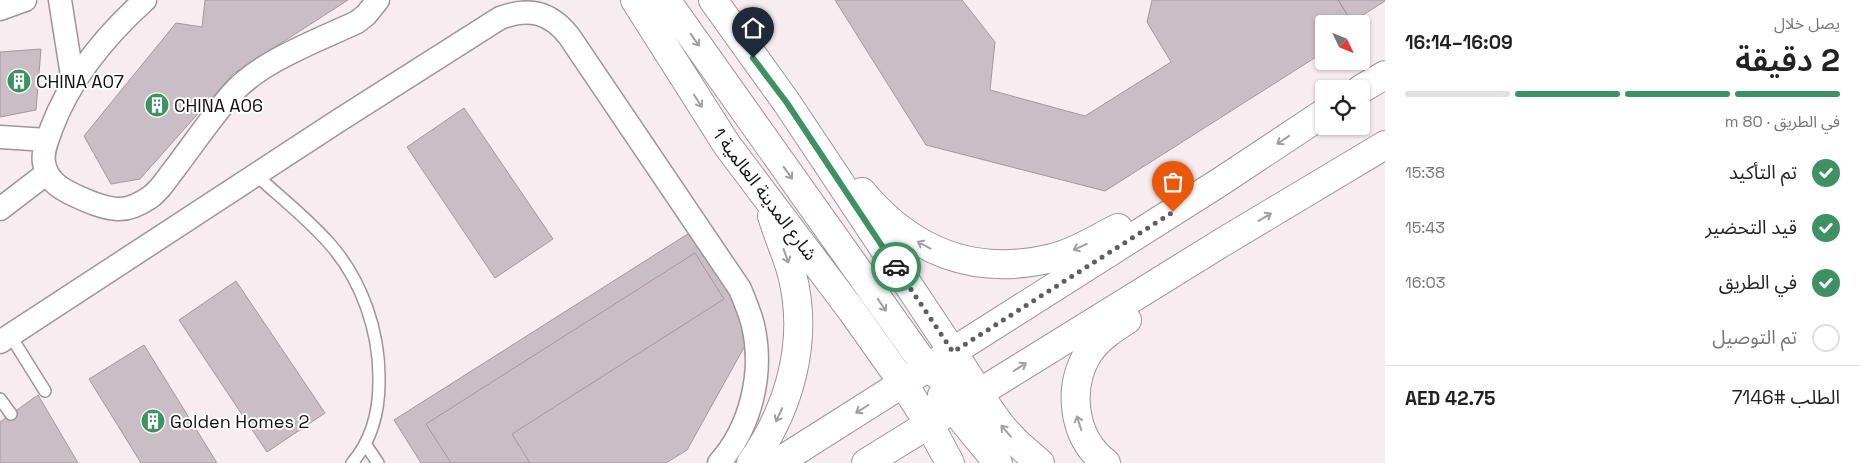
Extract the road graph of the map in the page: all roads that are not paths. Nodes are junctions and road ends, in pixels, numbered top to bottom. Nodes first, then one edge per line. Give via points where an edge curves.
1 (25, 0) edge
2 (60, 0) edge
3 (145, 0) edge
4 (378, 0) edge
5 (636, 0) edge
6 (666, 0) edge
7 (713, 0) edge
8 (0, 9) edge
9 (1385, 75) edge
10 (73, 82) junction
11 (1370, 84) edge
12 (787, 103) junction
13 (1315, 119) edge
14 (0, 137) edge
15 (47, 140) junction
16 (1385, 145) edge
17 (47, 173) junction
18 (256, 175) junction
19 (1220, 182) junction
20 (764, 194) junction
21 (0, 209) edge
22 (1223, 242) junction
23 (5, 339) edge
24 (953, 352) junction
25 (927, 368) junction
26 (903, 383) junction
27 (45, 391) dead end
28 (978, 392) junction
29 (0, 399) edge
30 (954, 408) junction
31 (11, 414) dead end
32 (929, 424) junction
33 (366, 445) junction
34 (352, 463) edge
35 (378, 463) edge
36 (719, 463) edge
37 (751, 463) edge
38 (777, 463) edge
39 (866, 463) edge
40 (950, 463) edge
41 (998, 463) edge
42 (1040, 463) edge
43 (1106, 463) edge

1 - 8 street
2 - 10 street
3 - 10 street via 102,44
4 - 17 street via 357,22 263,67 241,84 158,190 140,204 118,209 94,204 62,189
5 -> 20 street, شارع المدينة العالمية 1 via 726,145
6 -> 25 street
7 - 12 street
9 - 11 street
10 - 15 street
19 -> 12 street via 1054,258 1022,264 957,259 927,247 899,230 875,208
12 - 24 street
13 -> 19 street
14 - 15 street
15 - 17 street via 44,157
22 -> 16 street
17 - 21 street
18 - 23 street
18 - 33 lane via 329,243 359,288 369,313 380,366 377,414
18 - 36 street via 500,18 525,12 551,19 569,36 740,289 748,307 756,345 755,385 744,424
19 - 24 street
20 - 26 street, شارع المدينة العالمية 1
20 -> 37 street via 792,274 797,310 797,347 789,390 781,412
28 -> 22 street
43 -> 22 street via 1086,439 1076,415 1076,388 1083,362 1109,332 1164,295
23 - 27 lane
24 - 25 street
24 - 28 street
25 - 26 street
25 - 28 street via 955,385
26 - 30 street via 932,389
26 - 32 street, شارع المدينة العالمية 1
26 -> 38 street
28 - 30 street
42 -> 28 street via 1002,427
29 - 31 lane
30 - 32 street
30 - 41 street
32 - 39 street
32 - 40 street
33 - 34 lane
33 - 35 lane

